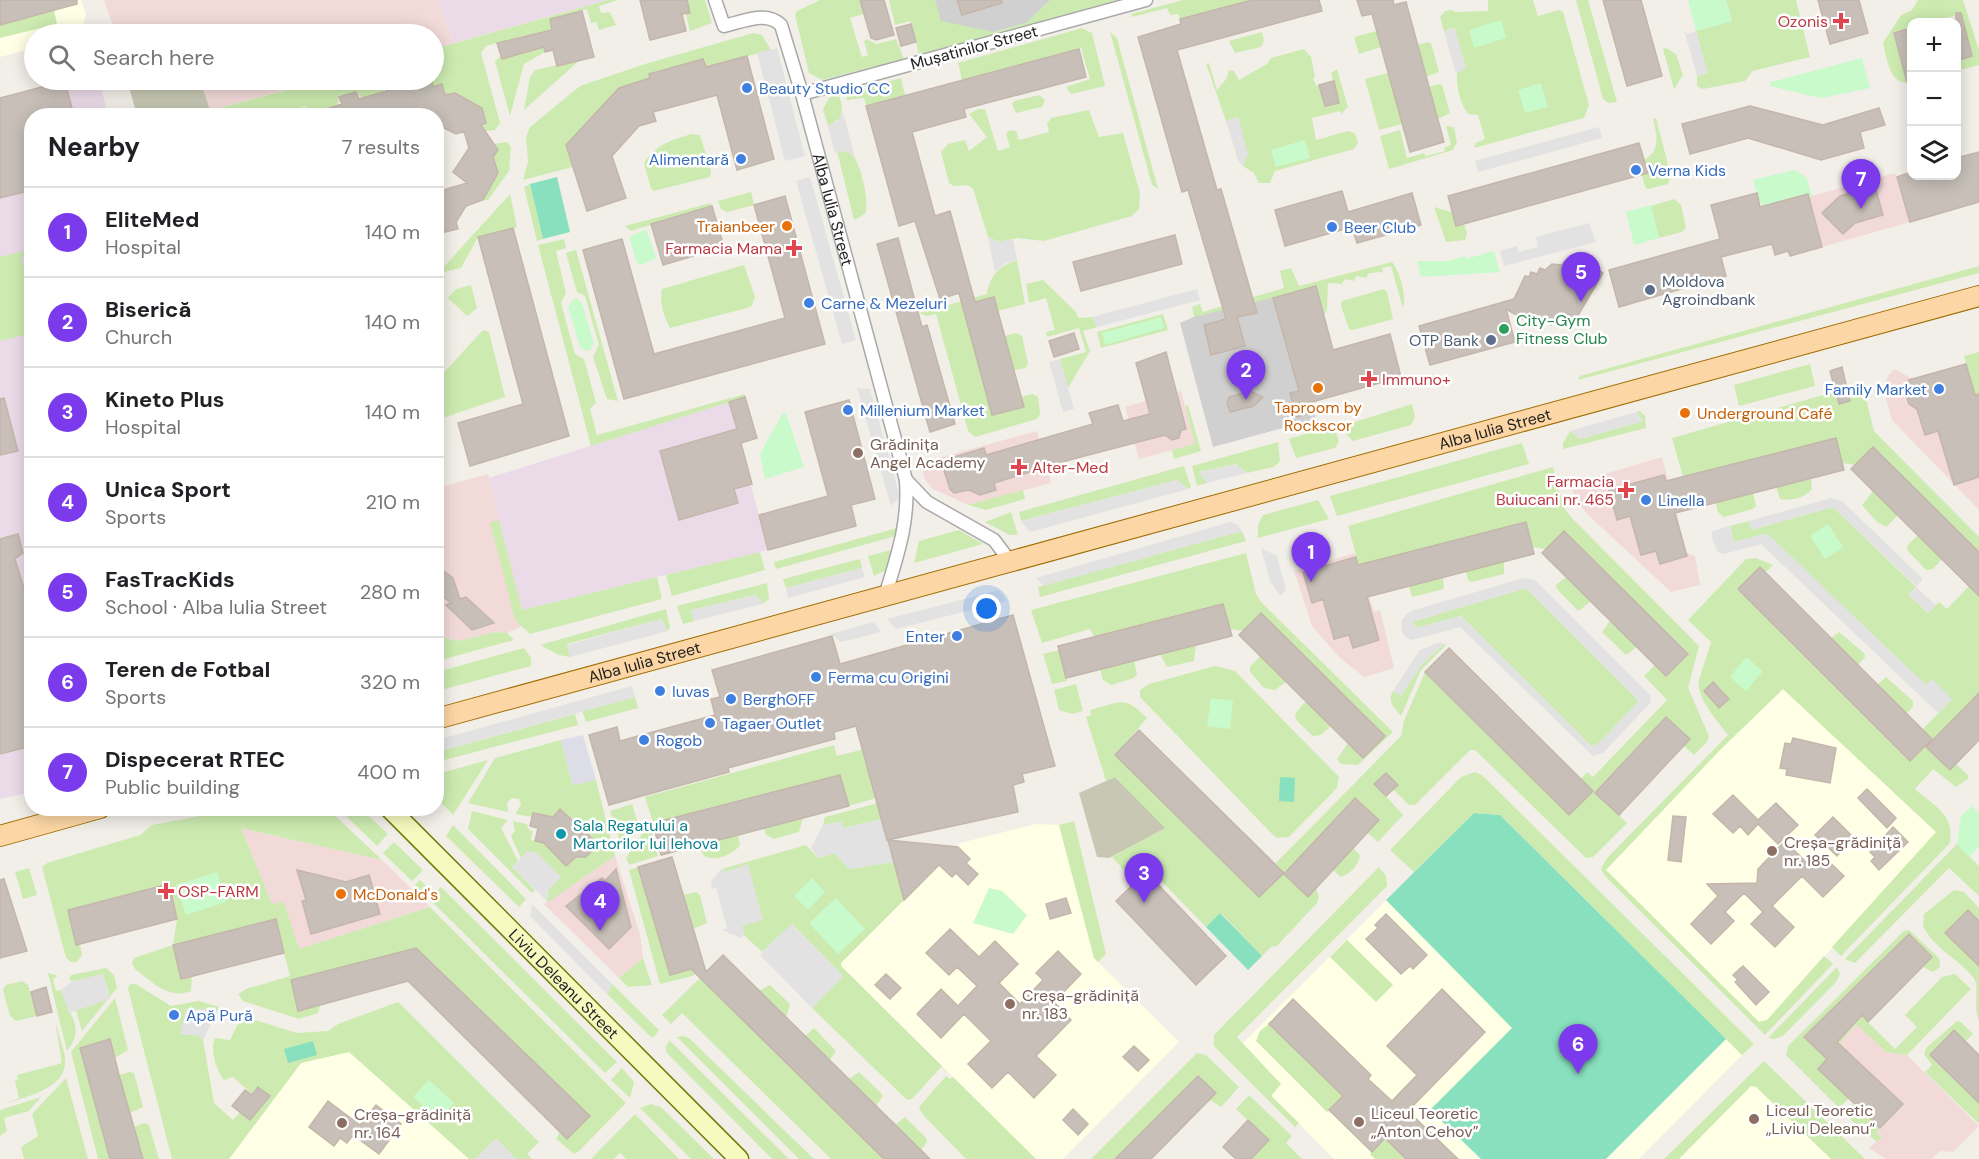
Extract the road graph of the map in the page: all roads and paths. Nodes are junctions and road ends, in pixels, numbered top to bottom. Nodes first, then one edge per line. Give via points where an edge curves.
1 (715, 0) edge
2 (1146, 0) edge
3 (802, 94) junction
4 (1979, 296) edge
5 (906, 480) junction
6 (1009, 560) junction
7 (886, 593) junction
8 (444, 717) edge
9 (71, 816) edge
10 (397, 816) edge
11 (0, 836) edge
12 (739, 1159) edge

1 - 3 street, Alba Iulia Street via 724,26 764,17 774,18 781,25
2 - 3 street, Mușatinilor Street
3 - 5 street, Alba Iulia Street
4 - 6 main road, Alba Iulia Street
5 - 6 street via 927,501 994,540
5 - 7 street, Alba Iulia Street via 908,510
6 - 7 main road, Alba Iulia Street
7 - 8 main road, Alba Iulia Street
9 - 11 main road
10 - 12 main road, Liviu Deleanu Street

